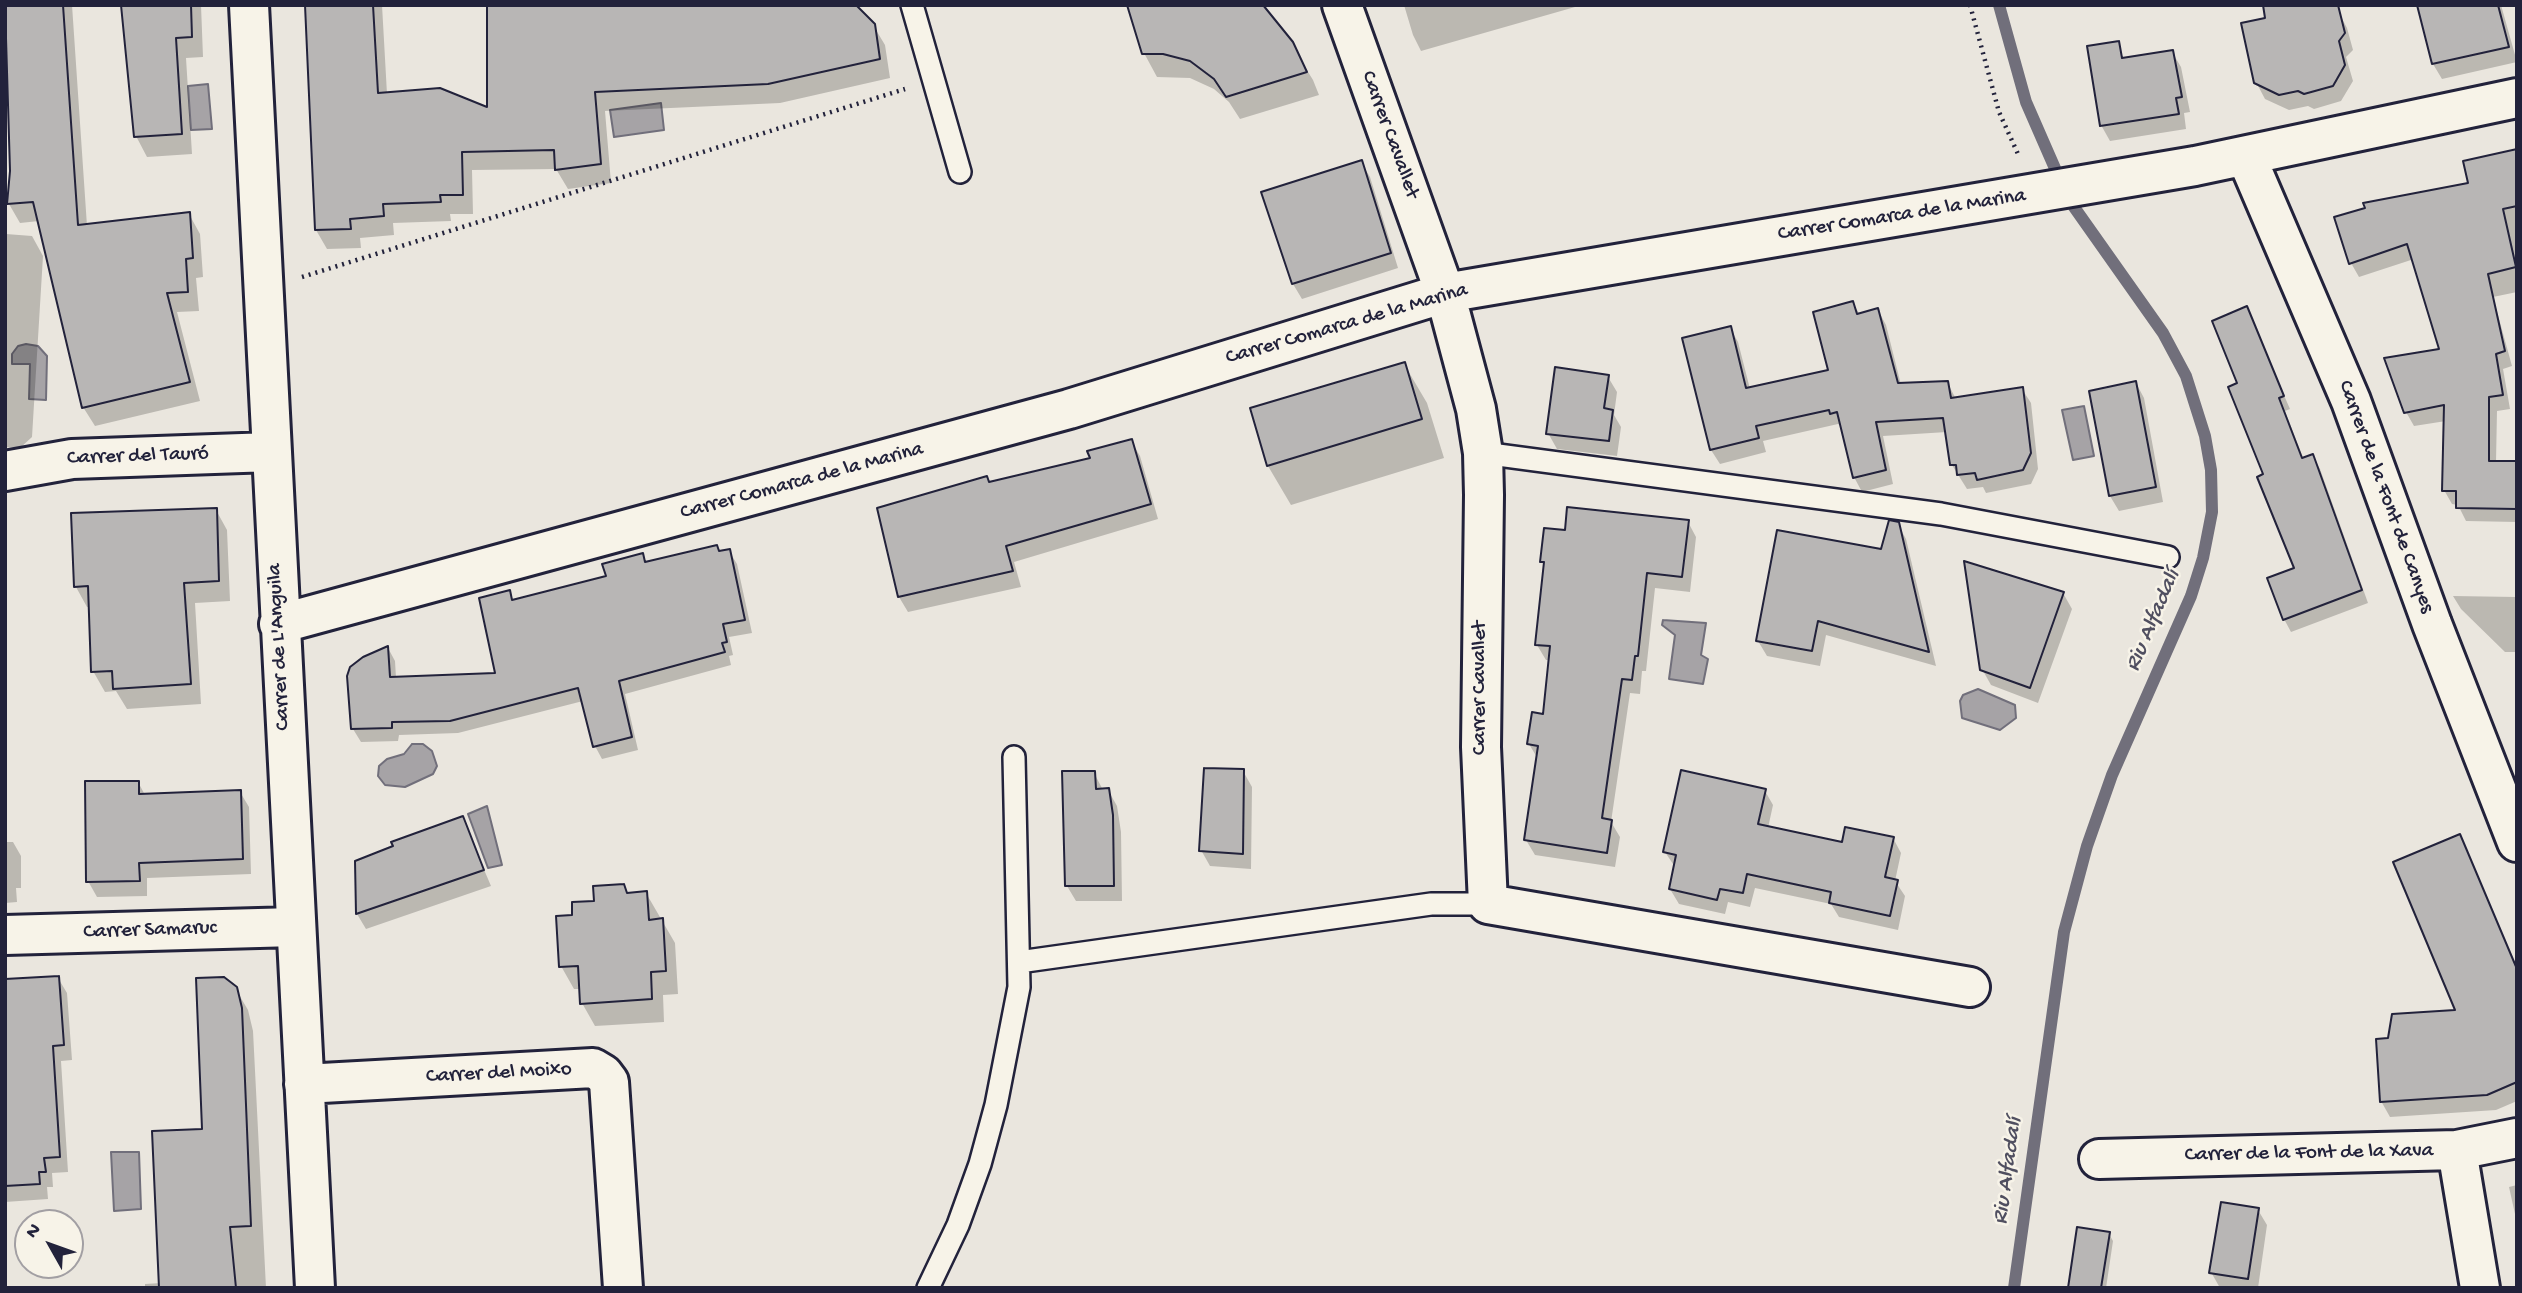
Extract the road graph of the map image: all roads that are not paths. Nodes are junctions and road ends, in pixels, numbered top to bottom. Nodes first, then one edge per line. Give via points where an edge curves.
1 (249, 5) edge
2 (912, 5) edge
3 (1342, 5) edge
4 (2517, 97) edge
5 (2246, 156) junction
6 (960, 172) dead end
7 (1445, 293) junction
8 (271, 452) junction
9 (1483, 453) junction
10 (5, 471) edge
11 (2168, 557) dead end
12 (279, 624) junction
13 (1014, 757) dead end
14 (2517, 842) edge
15 (1488, 904) junction
16 (295, 927) junction
17 (5, 935) edge
18 (1019, 962) junction
19 (1969, 987) dead end
20 (304, 1084) junction
21 (2517, 1138) edge
22 (2457, 1150) junction
23 (2099, 1159) dead end
24 (314, 1288) edge
25 (622, 1288) edge
26 (928, 1288) edge
27 (2480, 1288) edge

1 - 8 street, Carrer de L'Anguila
2 - 6 lane
3 - 7 street, Carrer Cavallet
4 - 5 street, Carrer Comarca de la Marina
5 - 7 street, Carrer Comarca de la Marina
5 - 14 street, Carrer de la Font de Canyes via 2351,401
7 - 9 street, Carrer Cavallet via 1468,372
7 - 12 street, Carrer Comarca de la Marina via 1069,409
8 - 10 street, Carrer del Tauró via 72,459
8 - 12 street, Carrer de L'Anguila
9 - 11 lane via 1941,513
9 - 15 street, Carrer Cavallet via 1480,747
12 - 16 street, Carrer de L'Anguila
13 - 18 lane
15 - 18 lane via 1431,904
15 - 19 street
16 - 17 street, Carrer Samaruc
16 - 20 street, Carrer de L'Anguila
18 - 26 lane via 1019,987 980,1164
20 - 24 street, Carrer de L'Anguila
20 - 25 street, Carrer del Moixo via 593,1068 603,1074 609,1082
21 - 22 street, Carrer de la Font de la Xava
22 - 23 street, Carrer de la Font de la Xava
22 - 27 street

